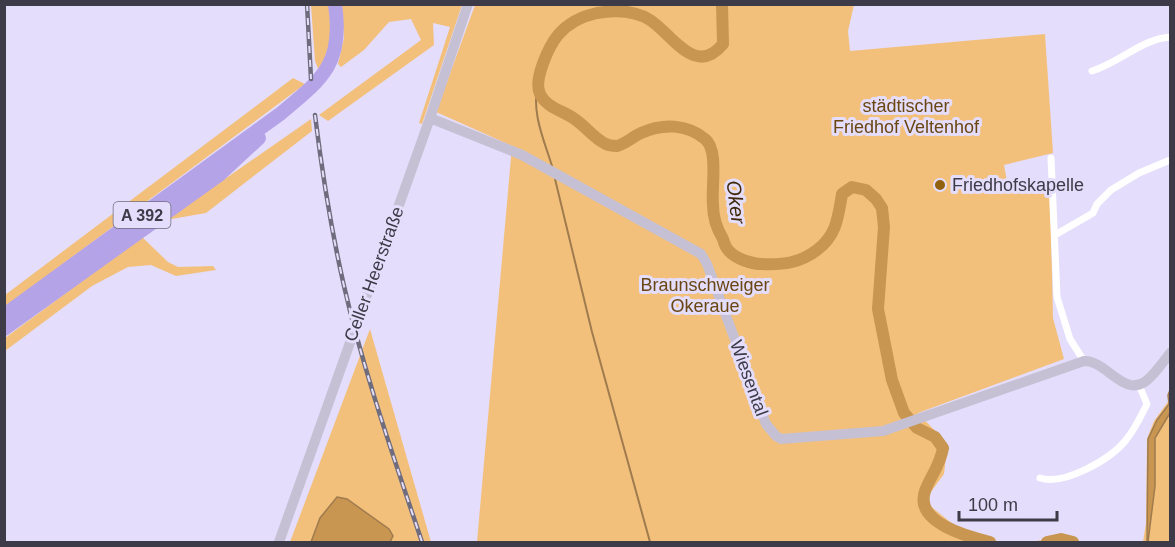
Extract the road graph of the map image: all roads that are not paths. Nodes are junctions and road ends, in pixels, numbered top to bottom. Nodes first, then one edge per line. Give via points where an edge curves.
1 (335, 4) edge
2 (468, 4) edge
3 (1170, 37) edge
4 (1092, 71) dead end
5 (280, 114) junction
6 (430, 118) junction
7 (1051, 158) dead end
8 (1170, 160) edge
9 (1055, 236) junction
10 (4, 315) edge
11 (4, 329) edge
12 (1170, 353) edge
13 (1084, 361) junction
14 (1134, 385) junction
15 (1040, 478) dead end
16 (279, 543) edge

1 - 5 highway via 337,37 330,65 314,85
2 - 6 street, Celler Heerstraße
3 - 4 street via 1155,40
5 - 10 highway, A 392
5 - 11 highway, A 392 via 227,169
6 - 13 street, Wiesental via 522,155 701,255 766,424 776,436 790,440 897,427
6 - 16 street, Celler Heerstraße
7 - 9 street
8 - 9 street via 1111,190 1097,204 1097,210
9 - 13 street via 1059,308 1070,339
12 - 14 street via 1148,380
13 - 14 street via 1093,361
14 - 15 street via 1147,404 1120,448 1072,476 1054,481

